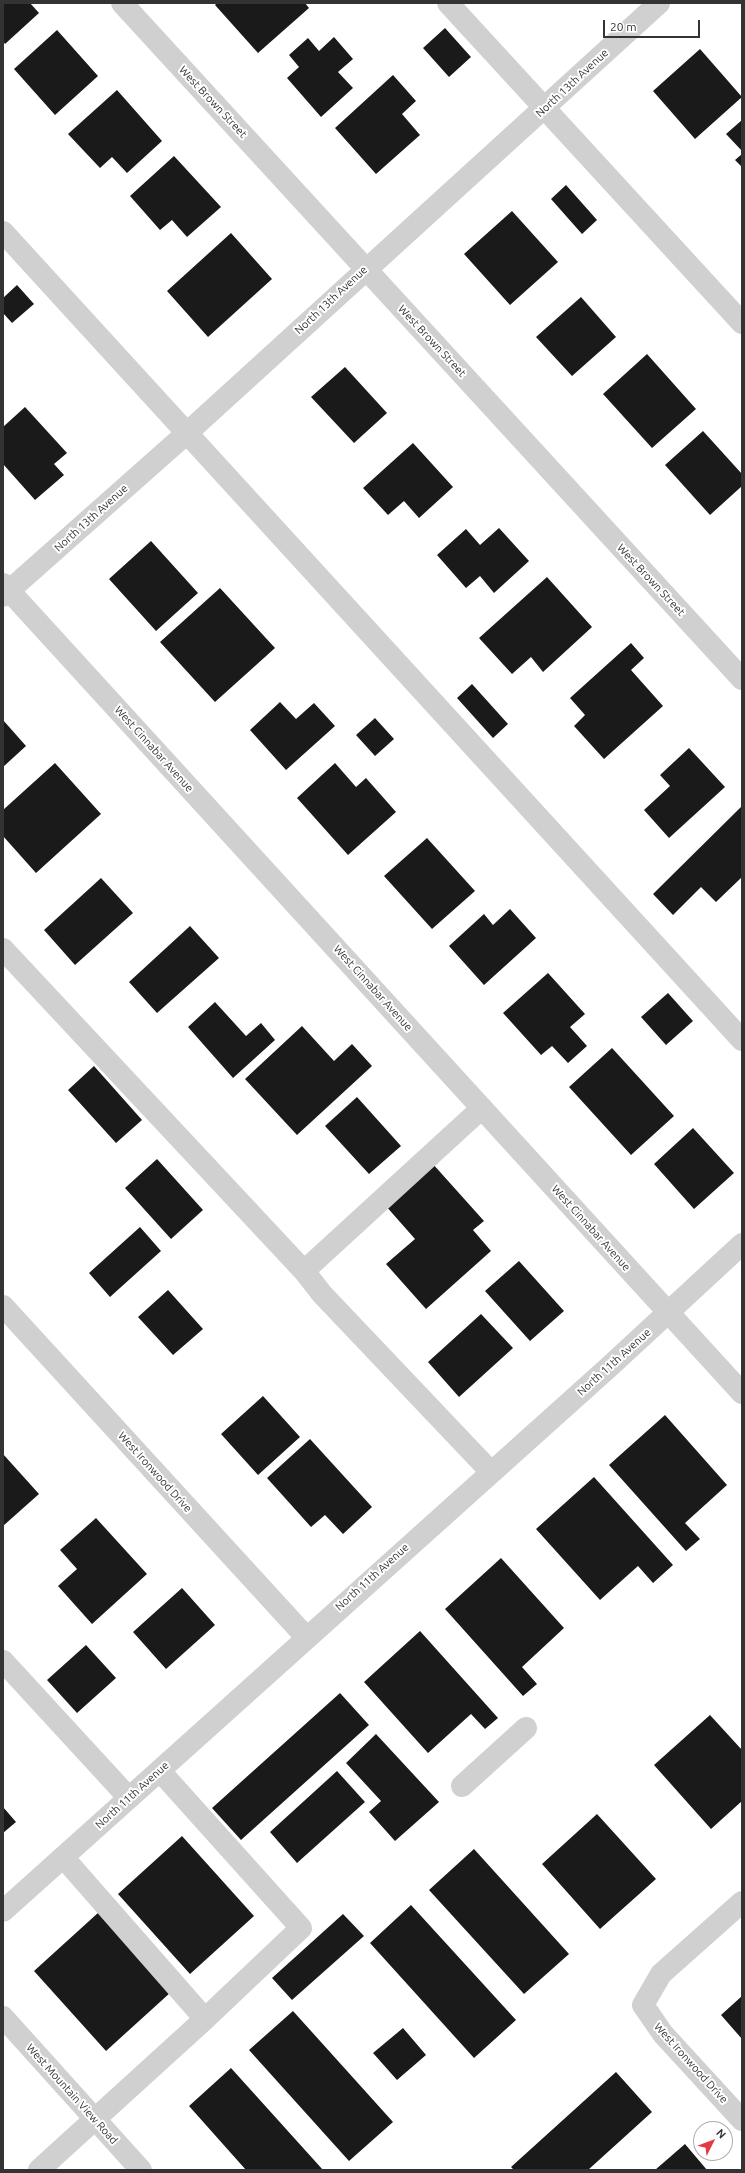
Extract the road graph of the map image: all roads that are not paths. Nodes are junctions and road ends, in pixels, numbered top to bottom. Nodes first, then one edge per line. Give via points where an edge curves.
1 (122, 3) edge
2 (448, 3) edge
3 (659, 3) edge
4 (545, 108) junction
5 (3, 232) edge
6 (366, 268) junction
7 (742, 323) edge
8 (187, 433) junction
9 (5, 590) edge
10 (742, 679) edge
11 (3, 949) edge
12 (742, 1040) edge
13 (482, 1108) junction
14 (742, 1244) edge
15 (304, 1271) junction
16 (3, 1306) edge
17 (668, 1312) junction
18 (742, 1393) edge
19 (491, 1472) junction
20 (306, 1637) junction
21 (3, 1662) edge
22 (526, 1728) dead end
23 (160, 1771) junction
24 (462, 1786) dead end
25 (129, 1798) junction
26 (63, 1857) junction
27 (742, 1902) edge
28 (3, 1911) edge
29 (3, 2017) edge
30 (205, 2019) junction
31 (96, 2120) junction
32 (742, 2120) edge
33 (39, 2170) edge
34 (141, 2170) edge

1 - 6 street, West Brown Street
2 - 4 street
3 - 4 street, North 13th Avenue
4 - 6 street, North 13th Avenue
4 - 7 street
5 - 8 street
6 - 8 street, North 13th Avenue
6 - 10 street, West Brown Street
8 - 9 street, North 13th Avenue
8 - 12 street
9 - 13 street, West Cinnabar Avenue
11 - 15 street
13 - 15 street
13 - 17 street, West Cinnabar Avenue
14 - 17 street, North 11th Avenue
15 - 19 street via 322,1294
16 - 20 street, West Ironwood Drive
17 - 18 street, West Cinnabar Avenue
17 - 19 street, North 11th Avenue
19 - 20 street, North 11th Avenue
20 - 23 street, North 11th Avenue
21 - 25 street
22 - 24 street
23 - 25 street, North 11th Avenue
23 - 30 street via 301,1928
25 - 26 street, North 11th Avenue
26 - 28 street, North 11th Avenue
26 - 30 street
27 - 32 street, West Ironwood Drive via 661,1974 642,2005 662,2034
29 - 31 street, West Mountain View Road
30 - 31 street
31 - 33 street
31 - 34 street, West Mountain View Road

